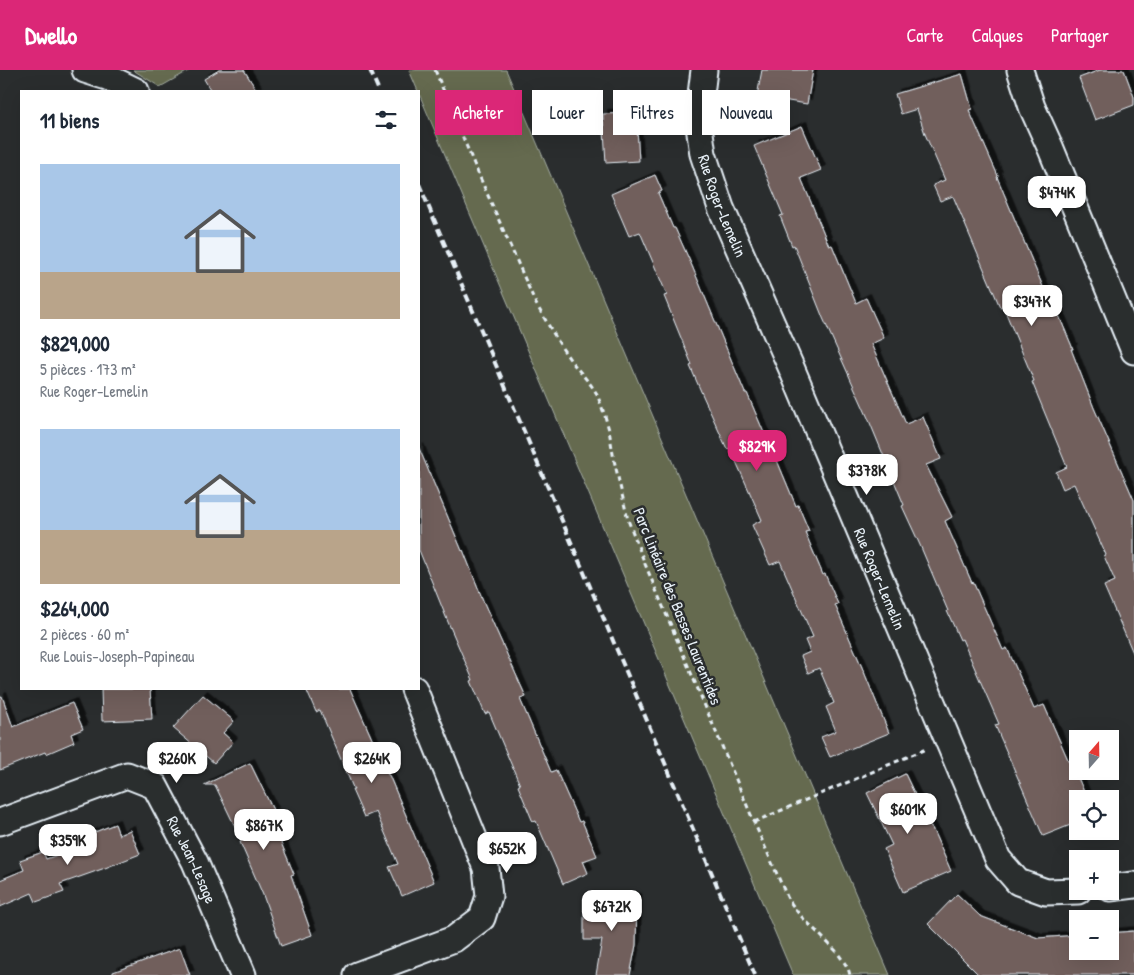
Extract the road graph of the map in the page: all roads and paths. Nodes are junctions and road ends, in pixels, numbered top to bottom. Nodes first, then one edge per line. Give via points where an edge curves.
1 (86, 70) edge
2 (435, 70) edge
3 (704, 70) edge
4 (1020, 70) edge
5 (134, 90) edge
6 (1134, 351) edge
7 (414, 690) edge
8 (934, 745) dead end
9 (0, 822) edge
10 (754, 822) junction
11 (1134, 885) edge
12 (1119, 887) edge
13 (1069, 891) edge
14 (243, 975) edge
15 (357, 975) edge
16 (850, 975) edge

1 - 5 street
2 - 10 path, Parc Linéaire des Basses Laurentides via 536,304 562,348 596,394 605,416 636,543
3 - 13 street, Rue Roger-Lemelin via 698,119 703,154 721,208 998,859 1018,882 1046,892
4 - 6 street via 1032,107
7 - 15 street via 486,868 488,896 482,918 454,939
8 - 10 path
9 - 14 street, Rue Jean-Lesage via 127,776 155,786 195,862
10 - 16 path, Parc Linéaire des Basses Laurentides via 788,899 837,952
11 - 12 street

